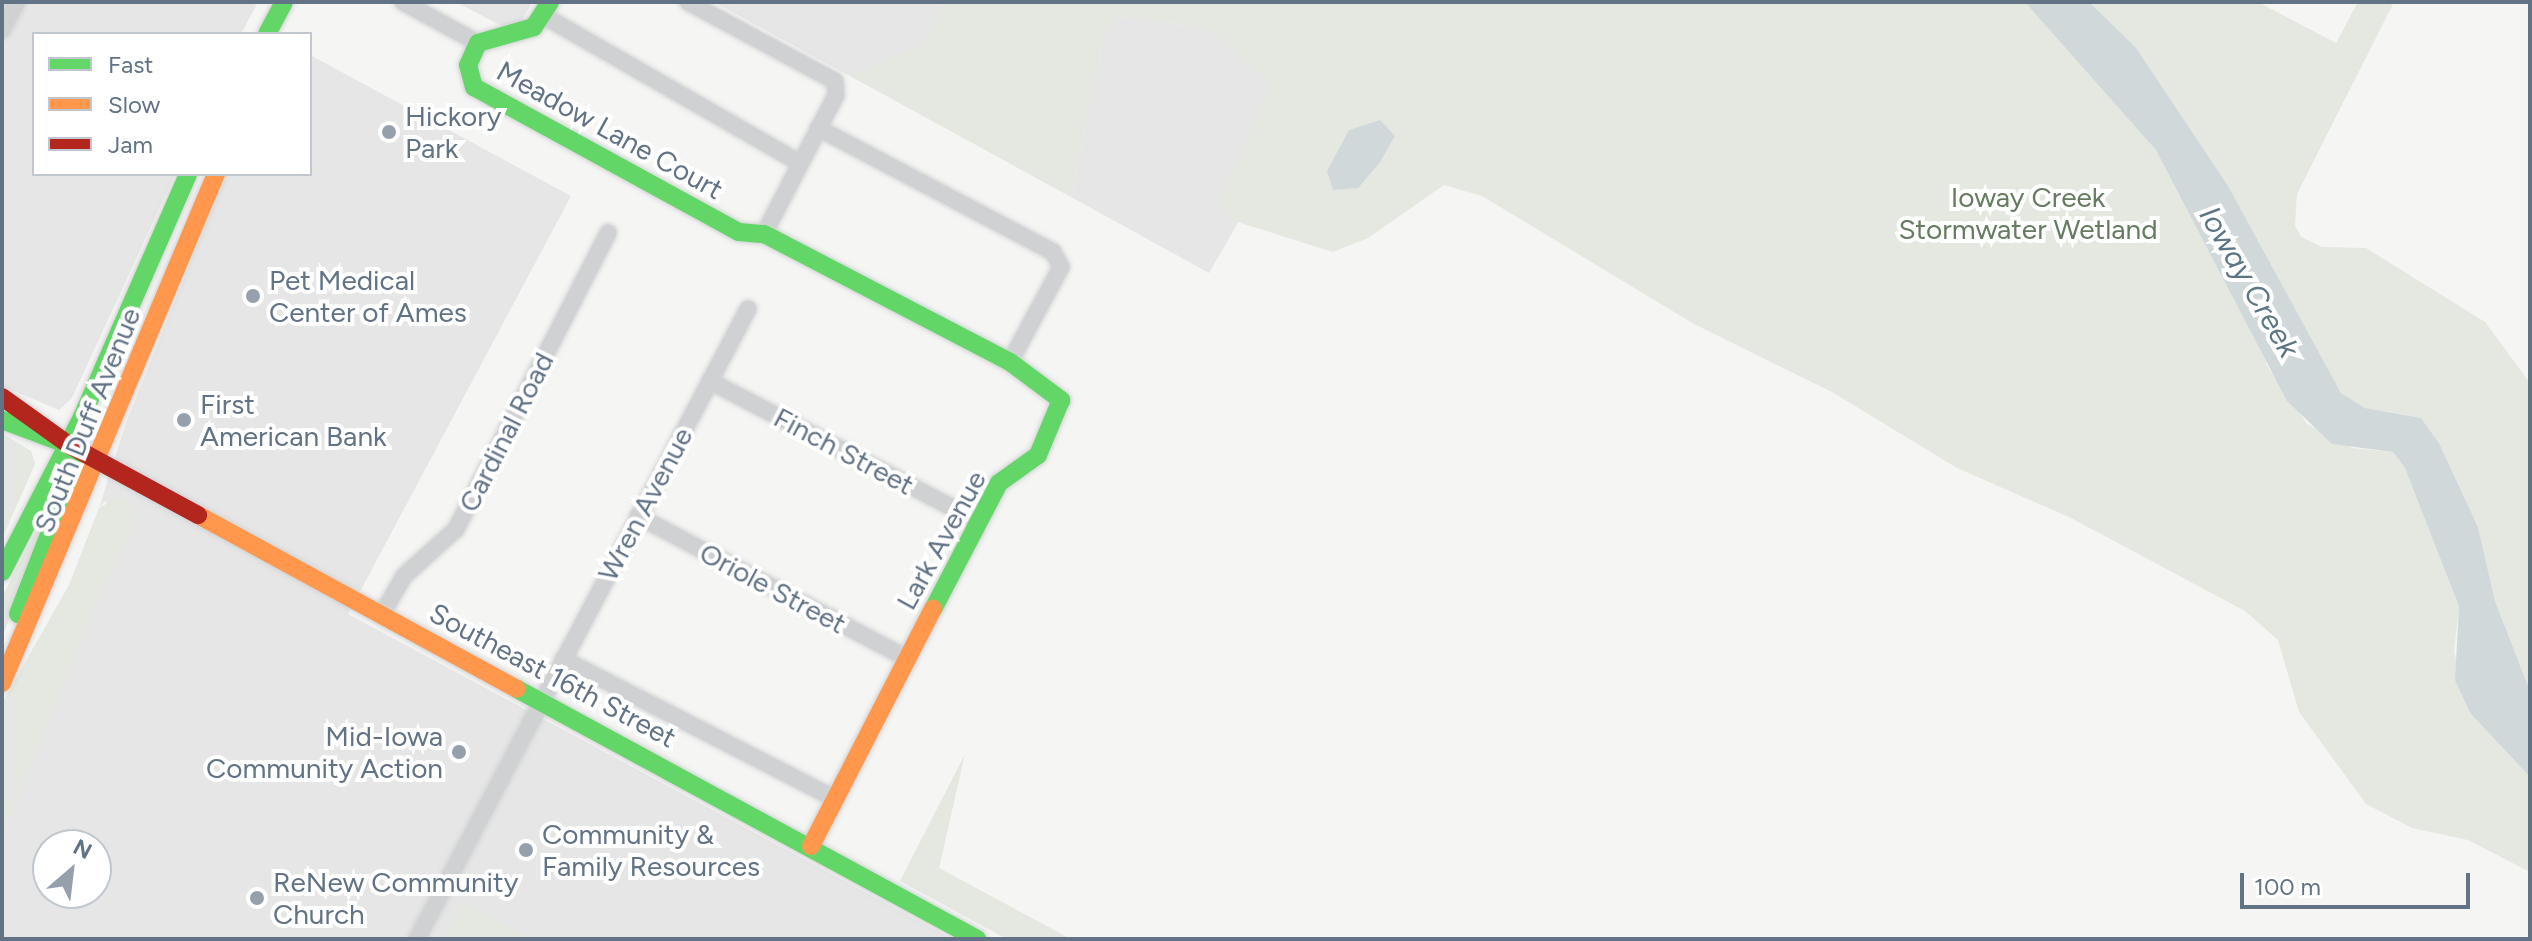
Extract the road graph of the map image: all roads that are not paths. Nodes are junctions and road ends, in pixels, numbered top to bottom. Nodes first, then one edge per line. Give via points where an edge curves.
1 (17, 2) edge
2 (284, 2) edge
3 (403, 2) edge
4 (688, 2) edge
5 (547, 9) edge
6 (2, 30) edge
7 (268, 32) edge
8 (478, 43) junction
9 (818, 128) junction
10 (800, 163) junction
11 (187, 176) edge
12 (215, 176) edge
13 (608, 233) dead end
14 (764, 234) junction
15 (748, 309) dead end
16 (1010, 362) junction
17 (710, 381) junction
18 (2, 397) edge
19 (2, 420) edge
20 (69, 445) junction
21 (100, 462) junction
22 (638, 516) junction
23 (978, 521) junction
24 (2, 572) edge
25 (382, 614) junction
26 (2, 654) edge
27 (563, 659) junction
28 (908, 659) junction
29 (2, 683) edge
30 (541, 700) junction
31 (835, 799) junction
32 (811, 846) junction
33 (417, 939) edge
34 (977, 939) edge

1 - 6 street
2 - 7 main road
3 - 8 street, Meadow Lane Court
4 - 9 street via 835,81
5 - 8 main road, Meadow Lane Court via 534,27
5 - 10 street, Meadow Lane Court
8 - 14 main road, Meadow Lane Court via 468,65 474,87 739,232
9 - 10 street
9 - 16 street via 1053,252 1061,267
10 - 14 street
11 - 20 main road, South Duff Avenue
12 - 21 main road, South Duff Avenue
13 - 25 street, Cardinal Road via 456,529 404,576
14 - 16 main road, Meadow Lane Court
15 - 17 street, Wren Avenue
16 - 23 main road, Lark Avenue via 1061,400 1038,455 999,483
17 - 22 street, Wren Avenue
17 - 23 street, Finch Street
18 - 20 main road
19 - 20 main road
20 - 21 main road, Southeast 16th Street
20 - 24 main road, South Duff Avenue
20 - 26 main road via 73,473
21 - 25 main road, Southeast 16th Street
21 - 29 main road, South Duff Avenue
22 - 27 street, Wren Avenue
22 - 28 street, Oriole Street
23 - 28 main road, Lark Avenue
25 - 30 main road, Southeast 16th Street
27 - 30 street, Wren Avenue
27 - 31 street
28 - 31 main road, Lark Avenue
30 - 32 main road, Southeast 16th Street
30 - 33 street, Wren Avenue
31 - 32 main road, Lark Avenue
32 - 34 main road, Southeast 16th Street

